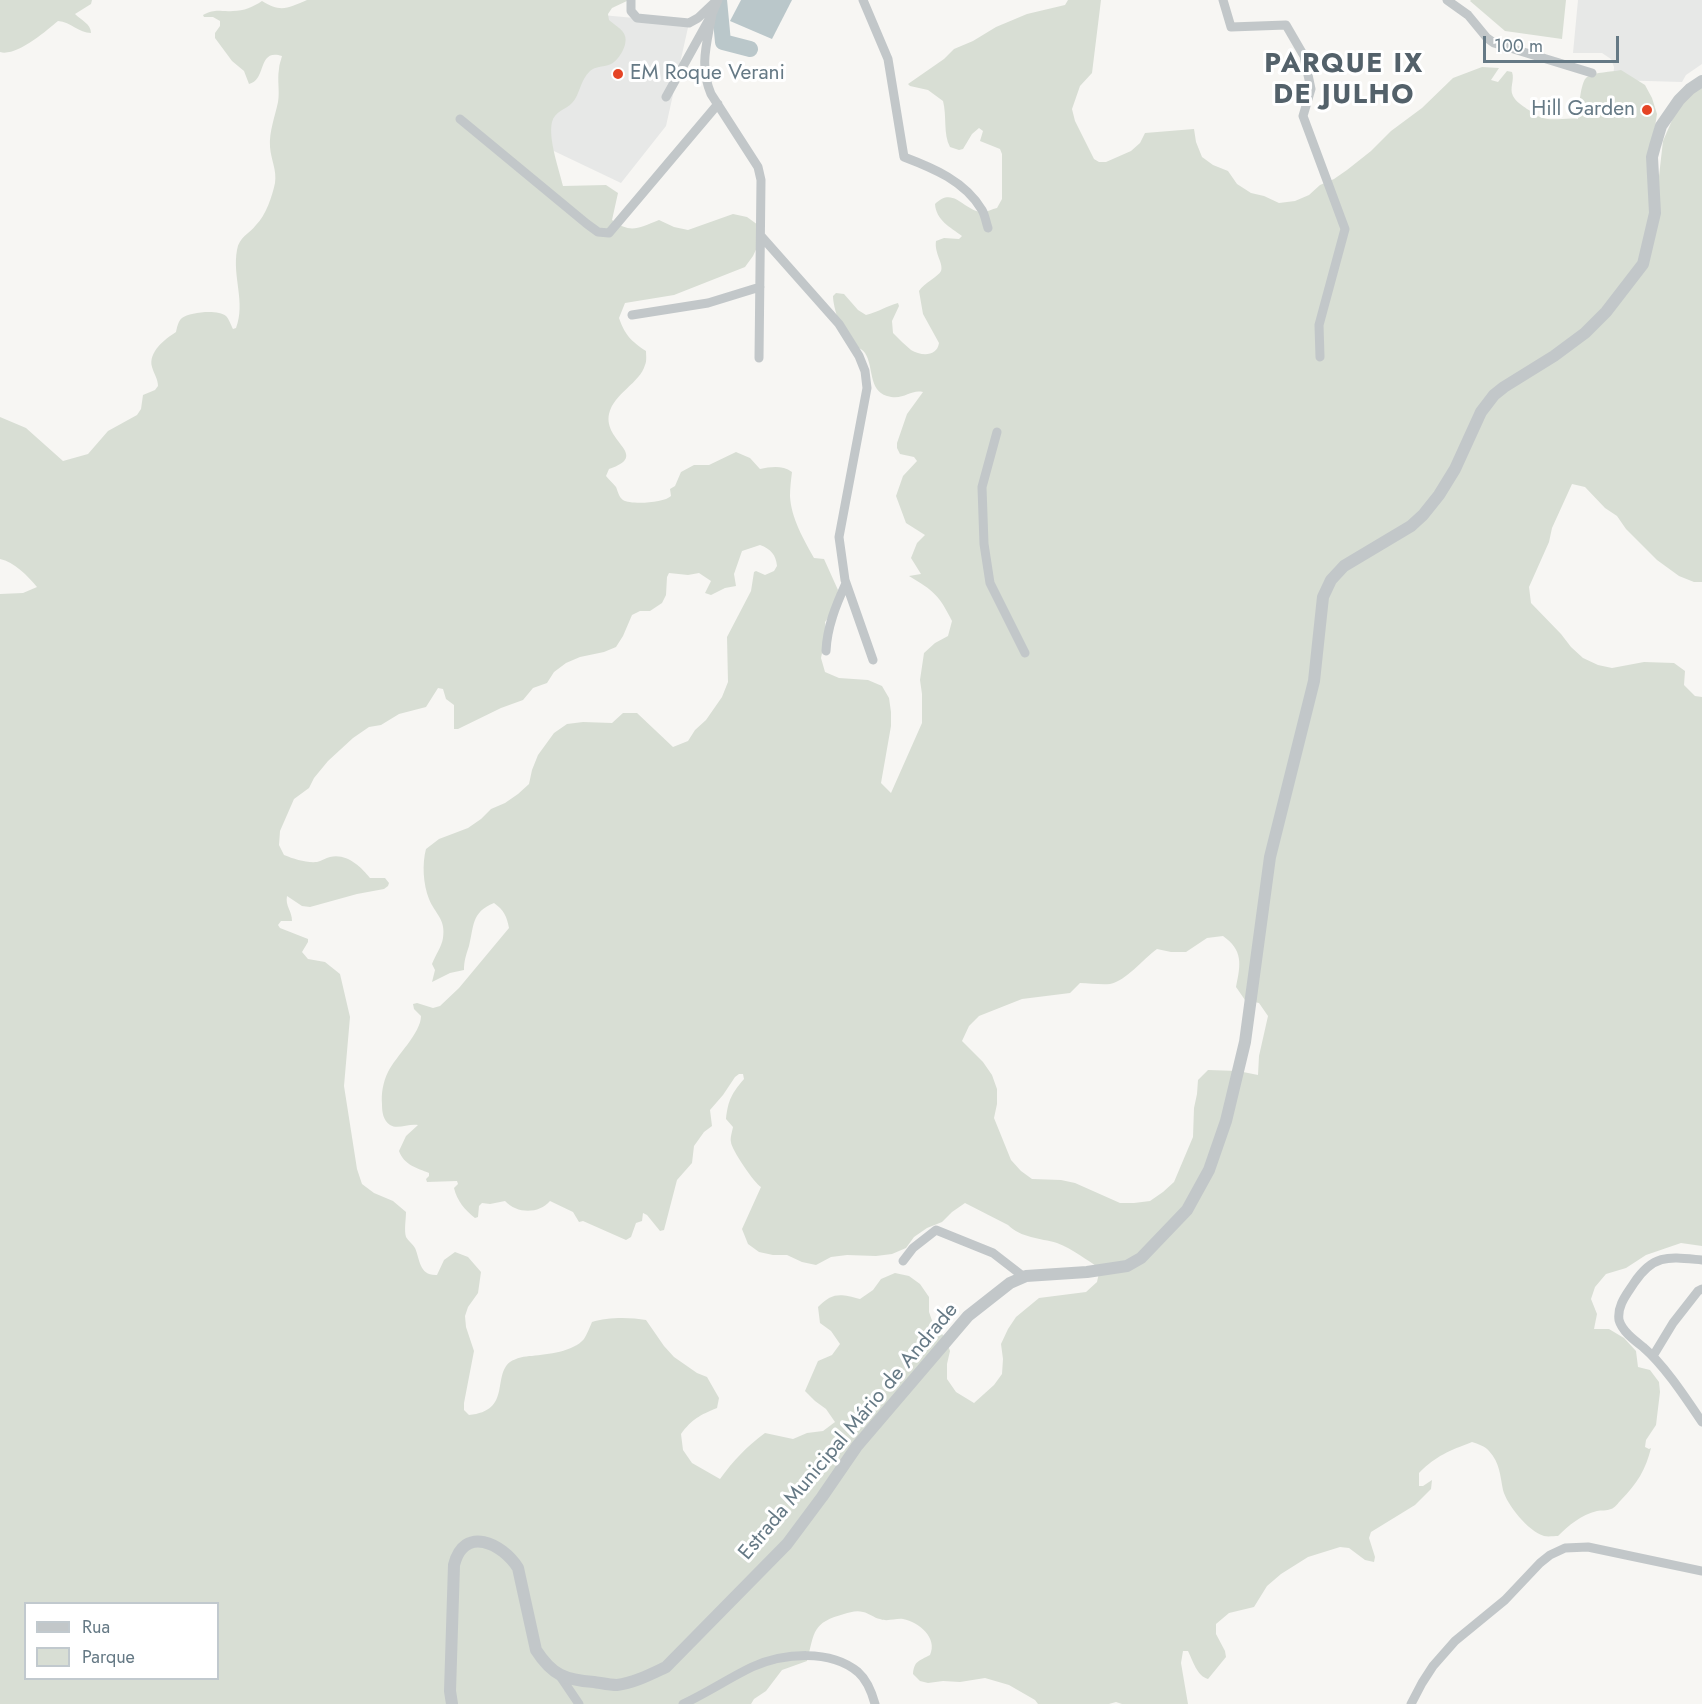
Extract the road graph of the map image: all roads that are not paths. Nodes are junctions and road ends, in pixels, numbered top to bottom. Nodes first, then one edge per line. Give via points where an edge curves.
1 (631, 0) edge
2 (717, 0) edge
3 (862, 0) edge
4 (1223, 0) edge
5 (1447, 0) edge
6 (712, 14) junction
7 (1592, 73) dead end
8 (1702, 81) edge
9 (666, 97) dead end
10 (718, 104) junction
11 (460, 119) dead end
12 (987, 228) dead end
13 (761, 236) junction
14 (760, 288) junction
15 (632, 315) dead end
16 (1320, 357) dead end
17 (759, 358) dead end
18 (997, 432) dead end
19 (846, 584) junction
20 (826, 651) dead end
21 (1025, 653) dead end
22 (873, 660) dead end
23 (1702, 1260) edge
24 (903, 1261) dead end
25 (1024, 1277) junction
26 (1702, 1289) edge
27 (1653, 1356) junction
28 (1702, 1422) edge
29 (1702, 1571) edge
30 (560, 1676) junction
31 (452, 1704) edge
32 (579, 1704) edge
33 (683, 1704) edge
34 (875, 1704) edge
35 (1411, 1704) edge

1 - 2 street via 631,11 638,18 689,23
2 - 6 street
3 - 12 street via 888,59 904,157 929,166 967,191 982,211
4 - 16 street via 1231,27 1286,25 1304,56 1311,89 1304,116 1345,229 1319,325
5 - 7 street via 1468,15 1494,43
6 - 9 street
6 - 10 street via 703,68
8 - 25 street, Estrada Municipal Mário de Andrade via 1679,100 1661,126 1652,157 1655,213 1643,264 1585,333 1494,395 1481,412 1455,469 1423,515 1344,566 1323,597 1314,681 1270,857 1245,1042 1226,1121 1209,1170 1187,1210 1141,1258 1127,1266
10 - 11 street via 609,233 598,232 557,201
10 - 13 street via 758,167
13 - 14 street
13 - 19 street via 839,324 865,371 867,388 839,537
14 - 15 street via 708,303
14 - 17 street
18 - 21 street via 982,487 984,544 990,583
19 - 20 street via 827,635
19 - 22 street
23 - 27 street via 1668,1257 1654,1262 1640,1274 1622,1302 1620,1322
24 - 25 street via 936,1230 993,1253
25 - 30 street, Estrada Municipal Mário de Andrade via 1010,1283 968,1316 857,1446 787,1544 666,1667 617,1685
26 - 27 street via 1673,1323
27 - 28 street
29 - 35 street via 1588,1547 1565,1548 1540,1563 1505,1600 1455,1641 1433,1666
30 - 31 street via 536,1650 518,1568 495,1546 472,1542 462,1547 454,1565
30 - 32 street
33 - 34 street via 753,1667 799,1656 842,1662 868,1684

